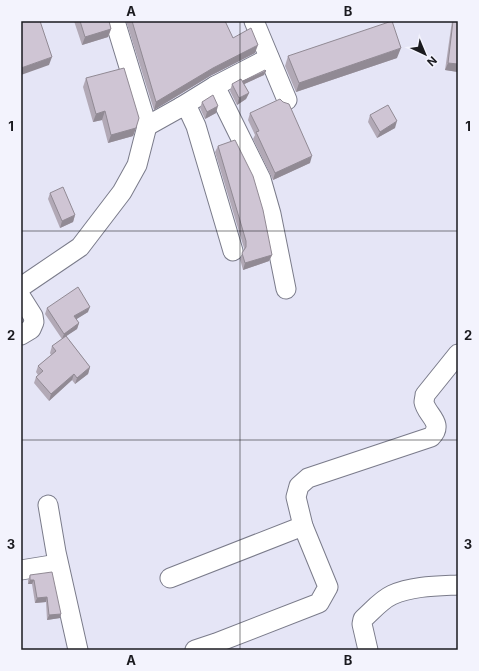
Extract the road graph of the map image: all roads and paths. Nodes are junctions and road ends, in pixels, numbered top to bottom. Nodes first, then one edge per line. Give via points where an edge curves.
1 (115, 21) edge
2 (254, 21) edge
3 (270, 58) junction
4 (215, 86) junction
5 (287, 100) dead end
6 (181, 107) junction
7 (147, 126) junction
8 (233, 251) dead end
9 (21, 287) edge
10 (286, 289) dead end
11 (21, 297) edge
12 (21, 335) edge
13 (458, 354) edge
14 (48, 505) dead end
15 (303, 526) junction
16 (58, 564) junction
17 (21, 570) edge
18 (170, 578) dead end
19 (458, 585) edge
20 (217, 647) edge
21 (78, 650) edge
22 (195, 650) edge
23 (368, 650) edge

1 - 7 street
2 - 3 street
3 - 4 street
3 - 5 street
4 - 6 street
4 - 10 street via 261,179
6 - 7 street
6 - 8 street via 189,111 196,126
7 - 9 street via 137,165 122,192 80,247
11 - 12 street via 34,322 30,329
13 - 15 street via 425,395 424,403 437,426 435,433 431,437 308,478 299,486 296,496
14 - 16 street
15 - 18 street
15 - 20 street via 328,587 320,603
16 - 17 street
16 - 21 street
19 - 23 street via 413,589 392,595 363,619
20 - 22 street

